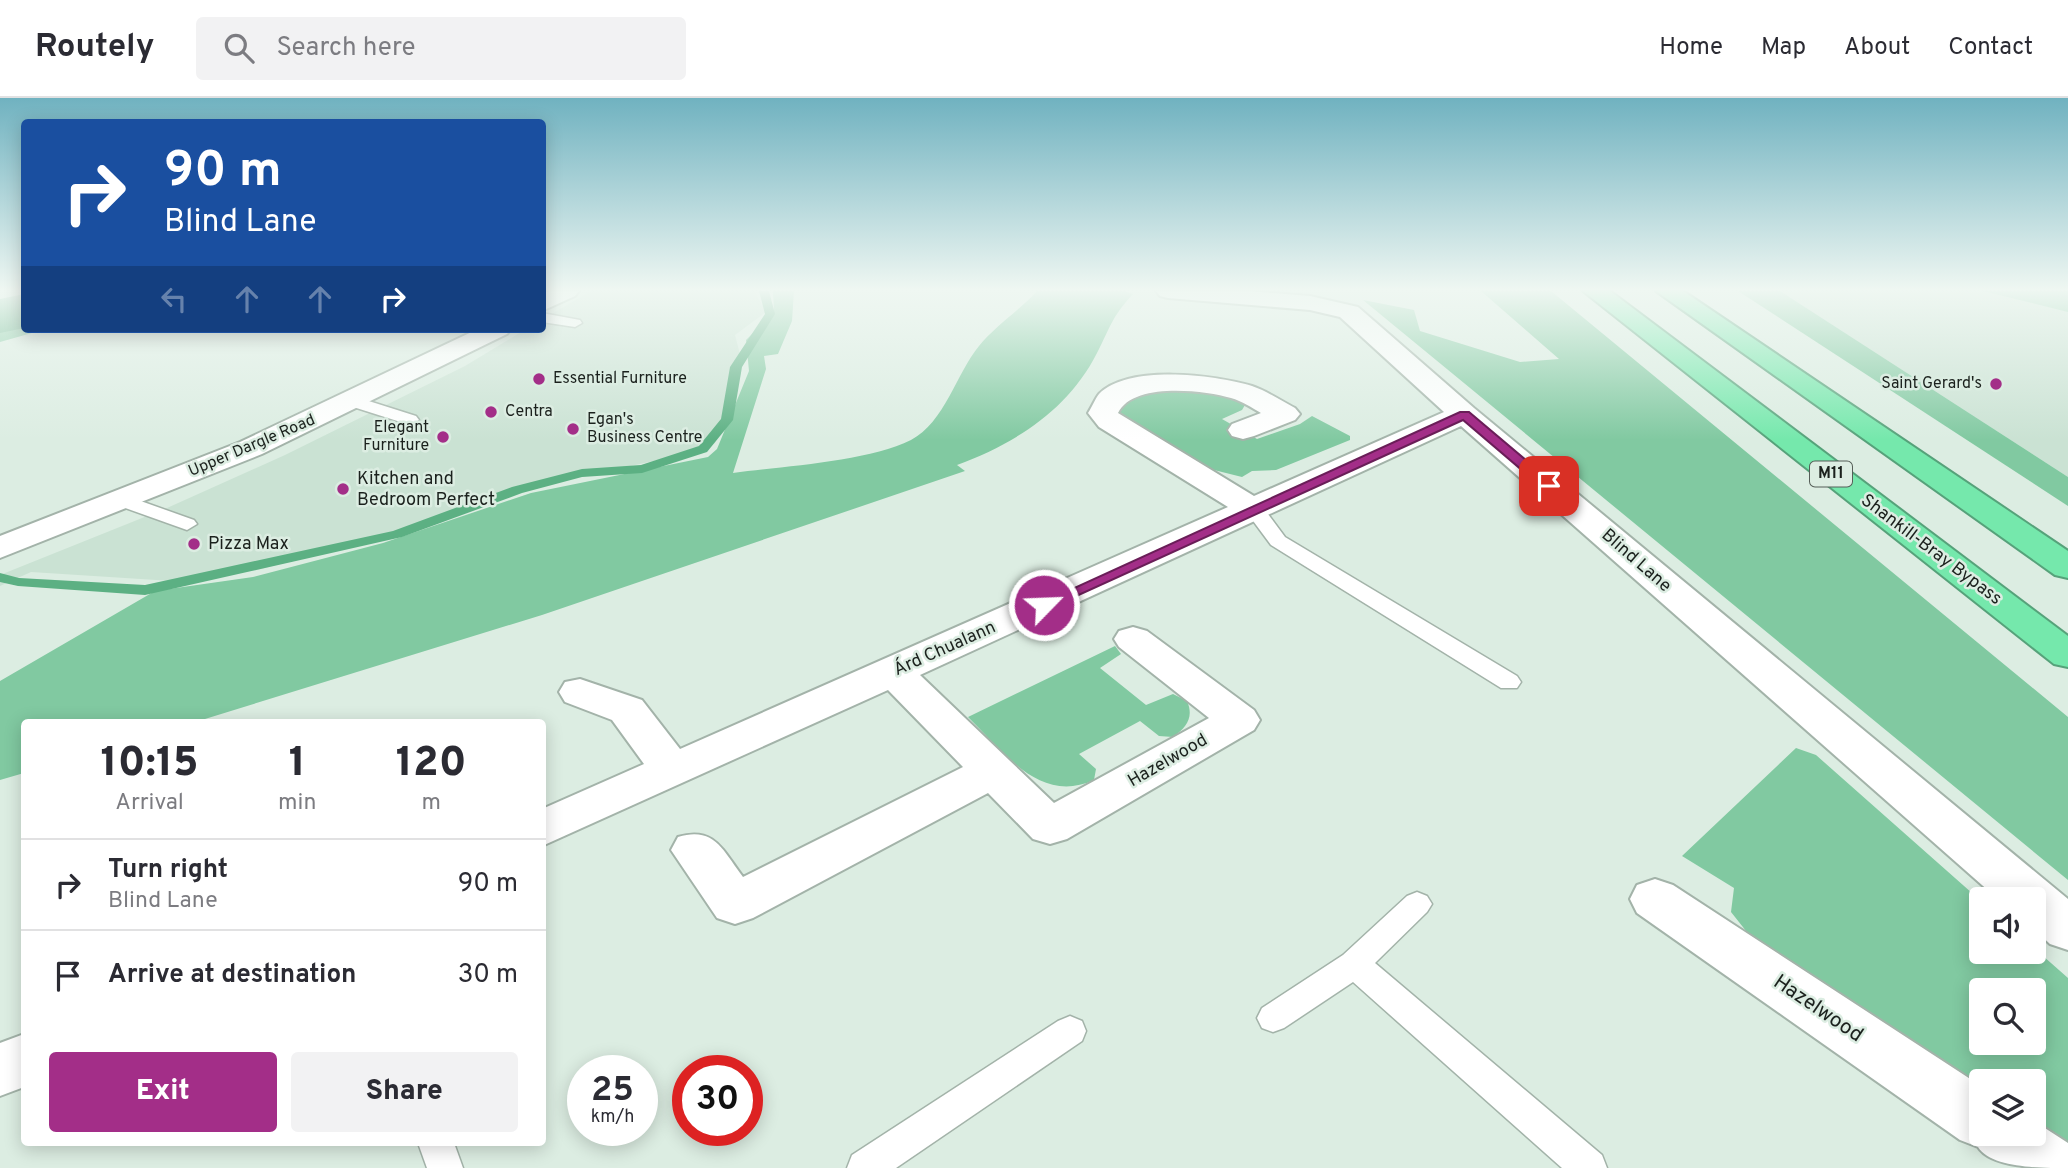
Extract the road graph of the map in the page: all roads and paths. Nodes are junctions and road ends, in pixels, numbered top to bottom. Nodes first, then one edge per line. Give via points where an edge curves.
1 (474, 341) edge
2 (1382, 341) edge
3 (1660, 341) edge
4 (1740, 341) edge
5 (353, 401) junction
6 (1465, 414) junction
7 (410, 420) dead end
8 (1243, 430) dead end
9 (121, 500) junction
10 (1255, 510) junction
11 (187, 524) dead end
12 (0, 548) edge
13 (2068, 567) edge
14 (1133, 639) dead end
15 (2068, 654) edge
16 (893, 672) junction
17 (1509, 682) dead end
18 (580, 692) dead end
19 (673, 771) junction
20 (992, 771) junction
21 (546, 827) edge
22 (695, 850) dead end
23 (2018, 887) edge
24 (1655, 899) dead end
25 (1417, 904) dead end
26 (2046, 911) edge
27 (2068, 929) edge
28 (1354, 964) junction
29 (1273, 1018) dead end
30 (1070, 1031) dead end
31 (21, 1061) edge
32 (0, 1070) edge
33 (1969, 1112) edge
34 (437, 1146) edge
35 (2020, 1146) edge
36 (445, 1168) edge
37 (865, 1168) edge
38 (1588, 1168) edge
39 (2052, 1168) edge

1 - 5 street, Upper Dargle Road
2 - 6 street, Blind Lane
3 - 15 highway, Shankill-Bray Bypass / M11
4 - 13 highway
5 - 7 lane
5 - 9 street, Upper Dargle Road
6 - 10 street, Árd Chualann
6 - 23 street, Blind Lane
8 - 10 street via 1284,414 1239,391 1147,384 1114,394 1103,413 1109,421
9 - 11 lane
9 - 12 street, Upper Dargle Road
10 - 16 street, Árd Chualann
10 - 17 lane via 1278,541
14 - 20 street, Hazelwood via 1240,720 1050,827
16 - 19 street, Árd Chualann
16 - 20 street, Hazelwood
18 - 19 street via 628,710
19 - 21 street, Árd Chualann
20 - 22 street via 735,904
24 - 33 street, Hazelwood
25 - 28 lane
26 - 27 street, Blind Lane
28 - 29 lane
28 - 38 lane
30 - 37 lane
31 - 32 street
34 - 36 lane
35 - 39 street

